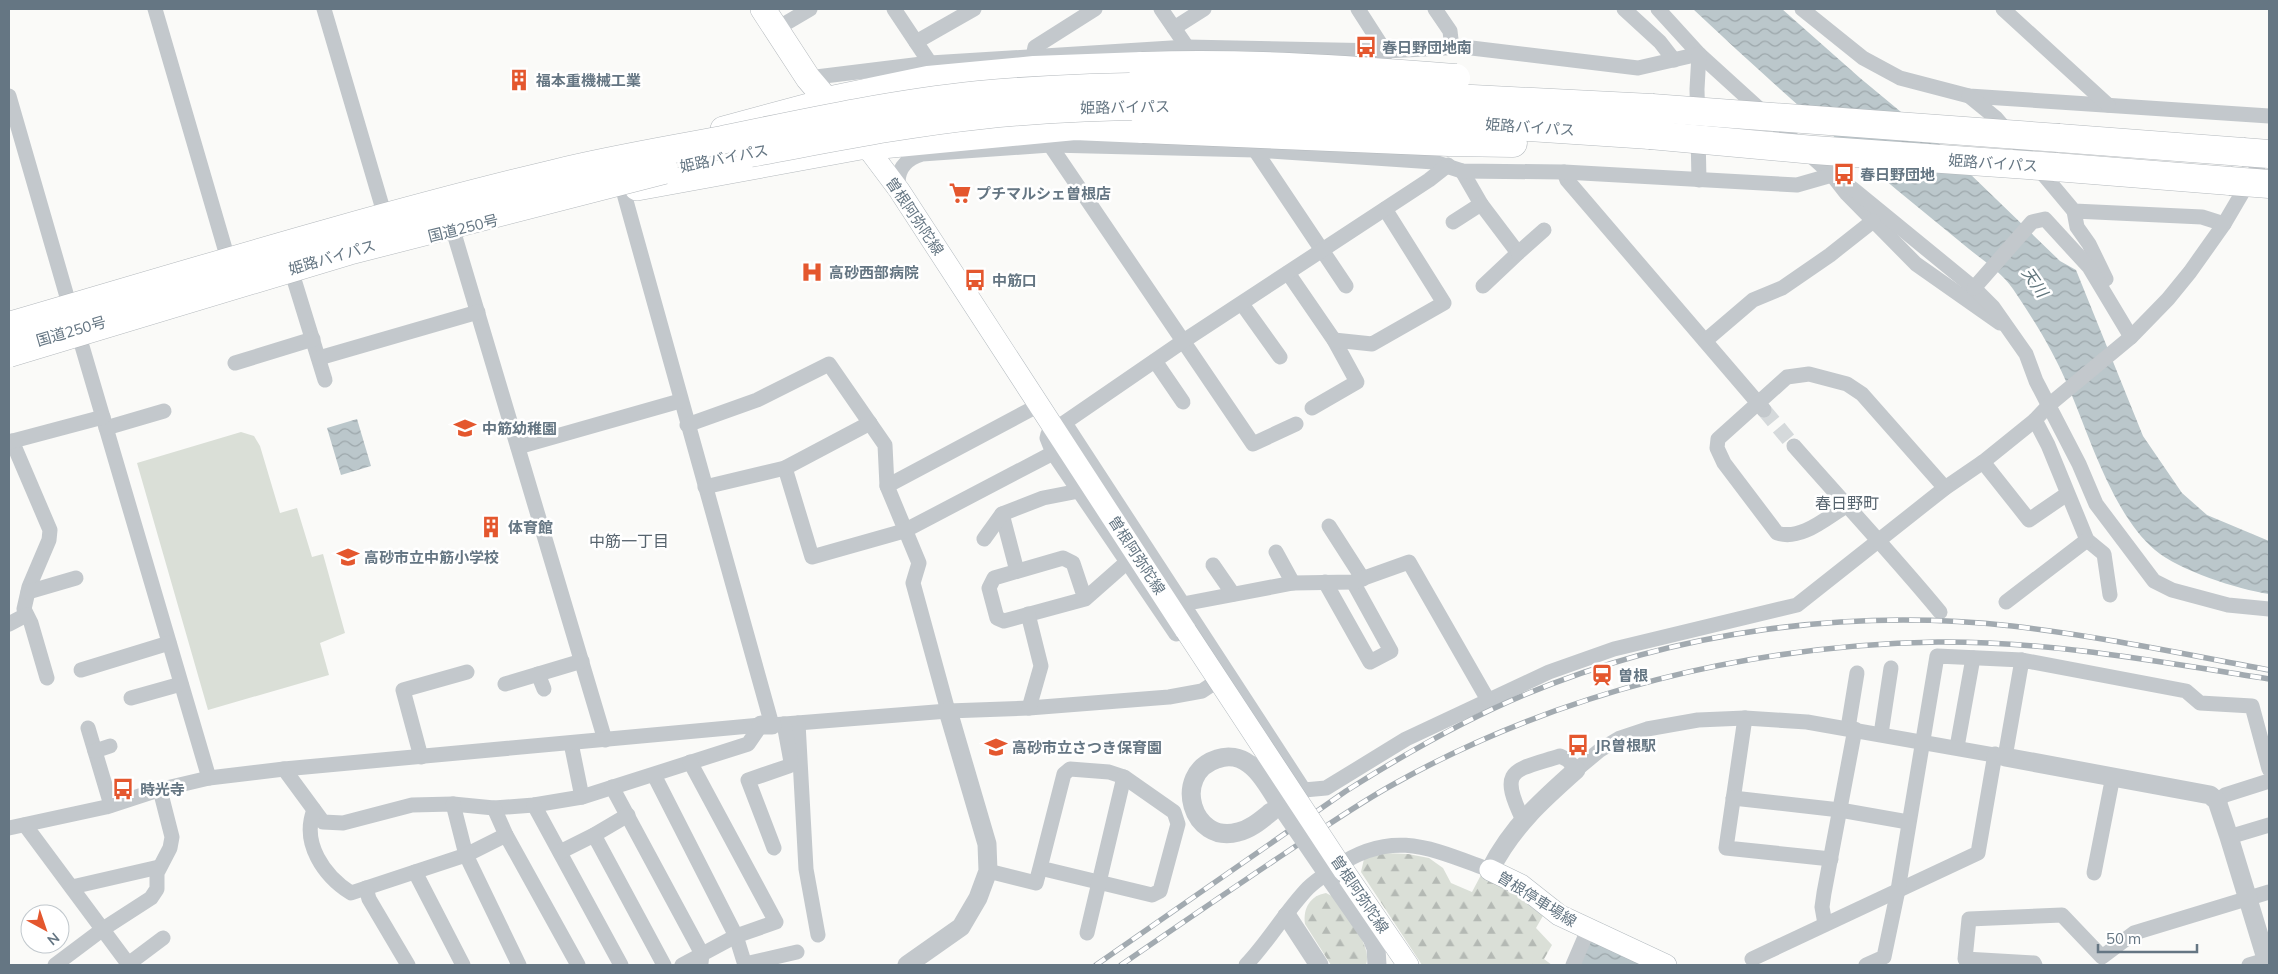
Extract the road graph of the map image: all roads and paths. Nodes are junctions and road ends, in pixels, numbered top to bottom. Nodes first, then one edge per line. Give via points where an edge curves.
1 (155, 9) edge
2 (324, 9) edge
3 (810, 9) edge
4 (894, 9) edge
5 (974, 9) edge
6 (1095, 9) edge
7 (1161, 9) edge
8 (1204, 9) edge
9 (1358, 9) edge
10 (1435, 9) edge
11 (1624, 9) edge
12 (1658, 9) edge
13 (1802, 9) edge
14 (2003, 9) edge
15 (769, 19) edge
16 (1174, 28) junction
17 (916, 42) junction
18 (1110, 45) dead end
19 (1187, 48) junction
20 (1452, 48) junction
21 (1385, 51) junction
22 (1699, 54) junction
23 (1032, 57) junction
24 (1674, 60) junction
25 (930, 63) junction
26 (871, 70) junction
27 (808, 78) junction
28 (9, 96) edge
29 (1969, 96) junction
30 (827, 101) junction
31 (2108, 105) junction
32 (2269, 116) edge
33 (1453, 129) junction
34 (986, 141) junction
35 (1050, 145) junction
36 (866, 146) junction
37 (921, 147) junction
38 (1255, 150) junction
39 (2261, 151) edge
40 (1377, 158) junction
41 (1564, 172) junction
42 (1832, 175) junction
43 (1699, 180) junction
44 (2269, 184) edge
45 (623, 190) junction
46 (899, 190) junction
47 (1481, 204) junction
48 (1385, 209) junction
49 (2074, 211) junction
50 (1873, 221) junction
51 (1453, 222) dead end
52 (387, 223) junction
53 (2224, 224) junction
54 (453, 230) junction
55 (1544, 230) dead end
56 (1322, 250) junction
57 (1518, 253) junction
58 (230, 267) junction
59 (292, 273) junction
60 (1288, 273) junction
61 (1346, 286) dead end
62 (1483, 286) dead end
63 (1974, 288) junction
64 (1242, 304) junction
65 (2111, 304) junction
66 (478, 312) junction
67 (74, 322) junction
68 (9, 326) edge
69 (9, 333) edge
70 (2013, 334) junction
71 (2132, 336) junction
72 (312, 339) junction
73 (1334, 340) junction
74 (1705, 341) junction
75 (1182, 342) junction
76 (9, 349) edge
77 (9, 353) edge
78 (1280, 357) dead end
79 (319, 358) junction
80 (1155, 361) junction
81 (235, 363) dead end
82 (325, 380) dead end
83 (2055, 400) junction
84 (680, 401) junction
85 (1183, 402) dead end
86 (1038, 405) junction
87 (1761, 406) junction
88 (1312, 408) dead end
89 (164, 411) dead end
90 (2035, 420) junction
91 (104, 423) junction
92 (870, 423) junction
93 (1296, 423) dead end
94 (687, 424) junction
95 (1060, 426) junction
96 (10, 442) edge
97 (1794, 446) tunnel mouth
98 (518, 447) junction
99 (1053, 453) junction
100 (1983, 462) junction
101 (785, 468) junction
102 (704, 486) junction
103 (887, 486) junction
104 (1945, 488) junction
105 (1079, 491) junction
106 (2068, 494) junction
107 (1846, 506) junction
108 (1002, 514) junction
109 (1329, 526) dead end
110 (904, 531) junction
111 (984, 539) dead end
112 (1880, 540) junction
113 (2087, 540) junction
114 (1276, 552) dead end
115 (1127, 562) junction
116 (1213, 565) dead end
117 (1016, 571) junction
118 (76, 578) dead end
119 (1358, 580) junction
120 (1325, 582) junction
121 (1293, 583) junction
122 (28, 592) junction
123 (1233, 594) junction
124 (2110, 595) dead end
125 (1085, 599) junction
126 (2016, 600) dead end
127 (1183, 604) junction
128 (2269, 609) edge
129 (1940, 612) dead end
130 (1028, 614) junction
131 (26, 615) junction
132 (9, 624) edge
133 (169, 643) junction
134 (1974, 658) junction
135 (2022, 660) junction
136 (582, 661) junction
137 (1892, 668) dead end
138 (81, 670) dead end
139 (467, 672) dead end
140 (1857, 673) dead end
141 (538, 674) junction
142 (1229, 674) junction
143 (47, 678) dead end
144 (181, 684) junction
145 (505, 684) dead end
146 (1210, 686) junction
147 (544, 689) dead end
148 (132, 698) dead end
149 (1488, 700) junction
150 (1029, 708) junction
151 (948, 711) junction
152 (1745, 718) junction
153 (779, 724) junction
154 (88, 728) dead end
155 (1851, 729) junction
156 (1881, 734) junction
157 (605, 740) junction
158 (1922, 742) junction
159 (571, 743) junction
160 (110, 746) dead end
161 (1957, 747) junction
162 (95, 751) junction
163 (2000, 755) junction
164 (421, 757) junction
165 (690, 762) junction
166 (284, 769) junction
167 (2269, 769) edge
168 (1576, 770) junction
169 (654, 775) junction
170 (2113, 776) junction
171 (1124, 777) junction
172 (209, 778) junction
173 (2269, 781) edge
174 (612, 787) junction
175 (160, 790) junction
176 (1304, 790) junction
177 (582, 797) junction
178 (1733, 798) junction
179 (2217, 801) junction
180 (453, 804) junction
181 (111, 805) junction
182 (534, 805) junction
183 (1278, 807) junction
184 (494, 808) junction
185 (314, 810) junction
186 (1840, 810) junction
187 (628, 815) junction
188 (1523, 820) junction
189 (1908, 822) junction
190 (25, 825) junction
191 (2269, 825) edge
192 (9, 828) edge
193 (506, 835) junction
194 (594, 835) junction
195 (2229, 837) junction
196 (774, 848) dead end
197 (560, 852) junction
198 (466, 855) junction
199 (1831, 859) junction
200 (159, 867) junction
201 (1040, 868) junction
202 (1490, 870) junction
203 (988, 871) junction
204 (415, 872) junction
205 (2094, 873) dead end
206 (1338, 875) junction
207 (1097, 882) junction
208 (72, 887) junction
209 (366, 888) junction
210 (1898, 890) junction
211 (2269, 892) edge
212 (2248, 898) junction
213 (1286, 916) junction
214 (1825, 924) junction
215 (103, 929) junction
216 (1588, 930) junction
217 (1086, 932) dead end
218 (818, 935) dead end
219 (736, 936) junction
220 (163, 938) dead end
221 (797, 952) dead end
222 (1752, 959) dead end
223 (701, 960) edge
224 (2102, 961) edge
225 (745, 964) edge
226 (2261, 964) edge
227 (55, 965) edge
228 (128, 965) edge
229 (408, 965) edge
230 (463, 965) edge
231 (518, 965) edge
232 (578, 965) edge
233 (621, 965) edge
234 (664, 965) edge
235 (682, 965) edge
236 (907, 965) edge
237 (1246, 965) edge
238 (1320, 965) edge
239 (1377, 965) edge
240 (1408, 965) edge
241 (1573, 965) edge
242 (1666, 965) edge
243 (1866, 965) edge
244 (2034, 965) edge

1 - 58 street
2 - 52 street
3 - 15 street
4 - 17 street
5 - 17 street
6 - 23 street via 1034,47
7 - 16 street
8 - 16 street
9 - 21 street
10 - 20 street via 1450,31
11 - 24 street via 1660,42
12 - 22 street
13 - 29 street via 1863,58 1900,78
14 - 31 street
15 - 27 highway
16 - 19 street
17 - 25 street
18 - 23 street
19 - 21 street
19 - 23 street
20 - 21 street
20 - 24 street via 1638,68
21 - 40 street
22 - 24 street
22 - 42 street
22 - 43 street
23 - 25 street
25 - 26 street
26 - 27 street
26 - 30 street
27 - 30 highway
28 - 67 street
29 - 31 street
29 - 49 street via 1996,118
30 - 33 highway, bridge via 928,80 1034,70 1185,65 1340,69
30 - 36 highway
30 - 52 highway, 国道250号 via 748,121 562,178
31 - 32 street
33 - 34 highway, bridge via 1076,126
33 - 39 highway, 姫路バイパス, bridge via 1538,101
33 - 40 street
33 - 41 street
33 - 44 highway, 姫路バイパス, bridge via 1553,143 1648,141 1814,150
33 - 47 street
33 - 48 street
33 - 68 highway, 姫路バイパス, bridge via 1336,90 1174,86 1058,89 976,96 860,112 561,172 369,221
33 - 77 highway, 姫路バイパス, bridge via 1362,114 1146,105 981,115 858,132 646,173 348,251
34 - 35 street
34 - 37 highway
34 - 37 street
35 - 38 street
35 - 75 street
36 - 37 highway
36 - 45 highway, 国道250号
36 - 46 main road, 曽根阿弥陀線
37 - 46 street via 901,169
38 - 40 street
38 - 56 street
39 - 53 street
41 - 43 street
41 - 74 street via 1567,180
42 - 43 street via 1797,184
42 - 50 street
42 - 63 street via 1853,188
45 - 54 highway, 国道250号
45 - 84 street
46 - 86 main road, 曽根阿弥陀線
47 - 51 street
47 - 57 street
48 - 56 street
48 - 73 street via 1449,308 1372,344
49 - 53 street via 2202,217
49 - 65 street via 2077,227 2090,244 2110,288
50 - 70 street via 1916,264
50 - 74 street via 1782,288 1753,300
52 - 58 highway, 国道250号
53 - 71 street via 2190,272
54 - 59 highway, 国道250号
54 - 66 street
55 - 57 street
56 - 60 street
56 - 61 street
57 - 62 street
58 - 67 highway, 国道250号
59 - 67 highway, 国道250号
59 - 72 street
60 - 64 street
60 - 73 street
63 - 65 street via 2032,222 2045,219 2089,267
63 - 70 street via 1994,307
64 - 75 street
64 - 78 street
65 - 71 street
66 - 79 street
66 - 98 street
67 - 69 highway, 国道250号
67 - 76 highway, 国道250号
67 - 91 street
70 - 83 street via 2026,354 2036,381
71 - 83 street
72 - 79 street
72 - 81 street
73 - 88 street via 1357,382
74 - 87 street
75 - 80 street
75 - 93 street via 1253,444
79 - 82 street
80 - 85 street
80 - 95 street
83 - 90 street
83 - 128 street via 2096,504 2154,581 2172,590 2228,605
84 - 94 street
84 - 98 street
86 - 95 main road, 曽根阿弥陀線
86 - 103 street
87 - 104 street via 1787,377 1809,374 1847,384 1862,394
87 - 107 street via 1723,433 1717,448 1724,463 1772,529 1786,536 1799,534
89 - 91 street
90 - 100 street
90 - 106 street
91 - 96 street
91 - 133 street
92 - 94 street via 829,364 757,400
92 - 101 street
92 - 103 street via 885,445
94 - 102 street
95 - 99 street via 1047,438
95 - 127 street
95 - 206 main road, 曽根阿弥陀線, bridge
96 - 122 street via 50,530 50,540
97 - 107 street
98 - 136 street
99 - 105 street
99 - 110 street
100 - 104 street
100 - 106 street via 2029,520
101 - 102 street
101 - 110 street via 812,557
102 - 153 street
103 - 110 street
104 - 112 street
105 - 108 street via 1043,498
105 - 115 street
106 - 113 street
107 - 112 street
108 - 111 street
108 - 117 street
109 - 119 street
110 - 151 street via 919,563 913,582
112 - 129 street
112 - 149 street via 1797,605 1614,649 1549,672
113 - 124 street via 2104,554
113 - 126 street
114 - 121 street
115 - 125 street
115 - 146 street
116 - 123 street
117 - 125 street via 1063,558 1073,563
117 - 130 street via 994,578 991,583 989,588 996,618 1004,622
118 - 122 street
119 - 120 street
119 - 120 street via 1391,651 1370,662
119 - 149 street via 1409,562
120 - 121 street
121 - 123 street
122 - 131 street via 24,609
123 - 127 street
125 - 130 street
127 - 142 street
130 - 150 street via 1041,666
131 - 132 street
131 - 143 street
133 - 138 street via 99,671
133 - 144 street
134 - 135 street
134 - 158 street via 1937,656
134 - 161 street
135 - 163 street
135 - 167 street via 2186,691 2200,703 2252,706
136 - 141 street
136 - 157 street
137 - 156 street
139 - 164 street via 403,690
140 - 155 street
141 - 145 street
141 - 147 street
142 - 146 street
142 - 176 street
144 - 148 street
144 - 172 street
146 - 150 street via 1202,691 1169,696
146 - 183 street
149 - 176 street via 1406,739 1326,788
150 - 151 street
151 - 153 street
151 - 203 street via 987,844
152 - 155 street via 1783,719
152 - 168 street via 1698,720 1647,729 1620,738
152 - 178 street
153 - 157 street
153 - 165 street via 748,744
153 - 196 street via 791,762 789,766 748,780
153 - 218 street
154 - 162 street
155 - 156 street
155 - 186 street
156 - 158 street
157 - 159 street
158 - 161 street
158 - 189 street
159 - 164 street
159 - 177 street
160 - 162 street
161 - 163 street
162 - 181 street
163 - 170 street
163 - 210 street via 1978,853
164 - 166 street
165 - 169 street
165 - 219 street via 776,922
166 - 172 street
166 - 185 street
168 - 188 street
168 - 188 street via 1560,756 1513,774 1509,784 1511,796
169 - 174 street
169 - 219 street
170 - 179 street via 2202,793
170 - 205 street via 2105,851
171 - 201 street via 1109,772 1070,769 1064,774
171 - 207 street
171 - 207 street via 1174,812 1178,824 1160,890 1152,895
172 - 175 street
173 - 179 street via 2225,795
174 - 177 street
174 - 187 street
175 - 181 street
175 - 200 street via 172,837 170,848
176 - 183 street
177 - 182 street
178 - 186 street
178 - 199 street via 1726,848
179 - 195 street
180 - 184 street
180 - 185 street via 412,805 343,823 322,822
180 - 198 street
181 - 190 street
182 - 184 street
182 - 197 street
183 - 206 street, bridge via 1239,832 1214,831 1194,813 1190,794 1195,775 1218,758 1233,757 1249,764
184 - 193 street
185 - 209 street via 309,823 309,839 322,864 339,885 351,893
186 - 189 street
186 - 199 street
187 - 194 street
187 - 223 street
188 - 202 street via 1508,838
189 - 210 street
190 - 192 street
190 - 208 street
191 - 195 street
193 - 198 street
193 - 232 street
194 - 197 street
194 - 234 street
195 - 212 street
197 - 233 street
198 - 204 street
198 - 231 street
199 - 214 street via 1822,908
200 - 208 street
200 - 215 street via 157,889 152,898
201 - 203 street via 1036,883
201 - 207 street
202 - 213 street via 1437,851 1378,846 1348,859 1309,887
202 - 216 main road, 曽根停車場線 via 1521,885 1559,915
203 - 236 street via 978,898 961,927
204 - 209 street
204 - 230 street
206 - 239 street via 1372,938
206 - 240 main road, 曽根阿弥陀線
207 - 217 street
208 - 215 street
209 - 229 street
210 - 214 street
210 - 243 street via 1884,957
211 - 212 street
212 - 224 street via 2134,933
212 - 226 street
213 - 237 street
213 - 238 street
214 - 222 street
215 - 227 street
215 - 228 street
216 - 241 street
216 - 242 main road, 曽根停車場線
219 - 223 street
219 - 225 street
220 - 228 street
221 - 225 street
223 - 235 street
224 - 244 street via 2062,915 1969,919 1966,959

